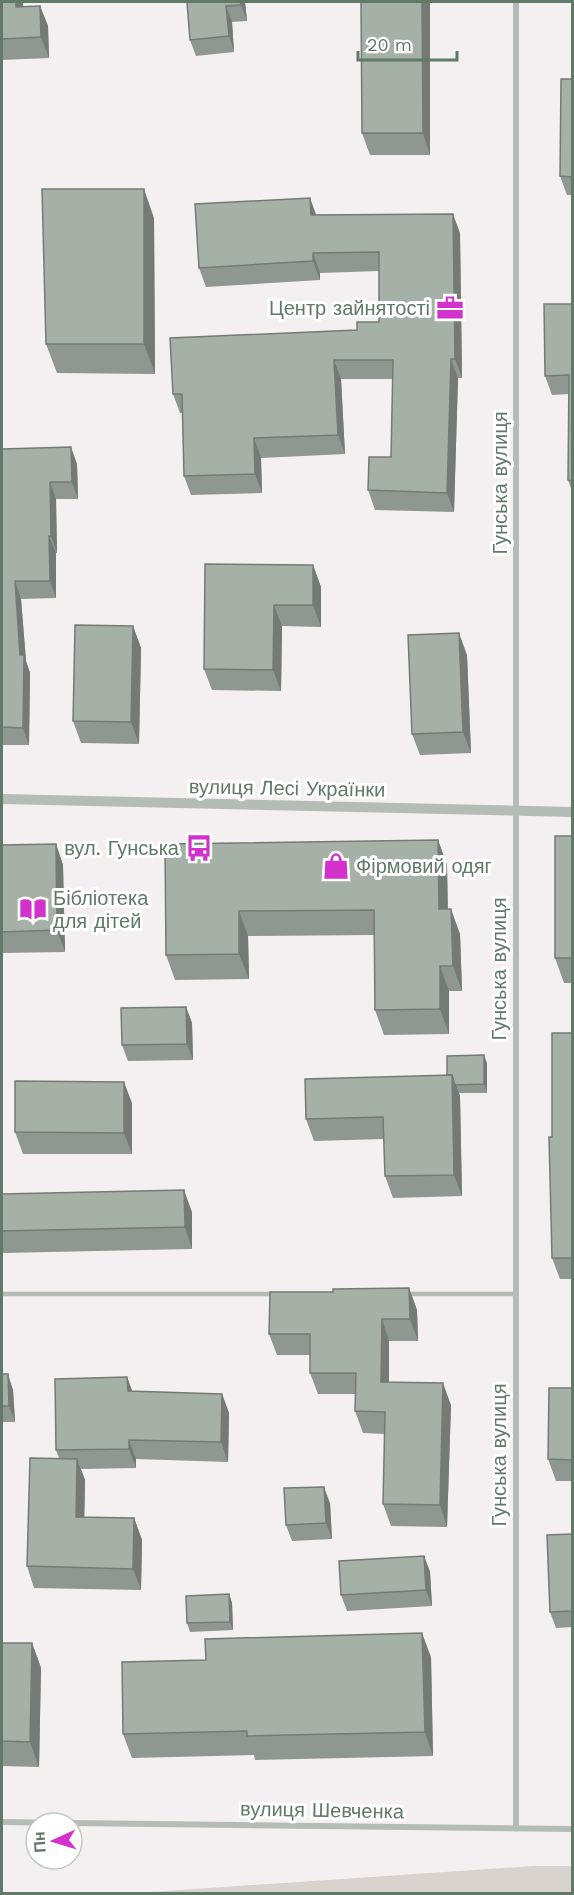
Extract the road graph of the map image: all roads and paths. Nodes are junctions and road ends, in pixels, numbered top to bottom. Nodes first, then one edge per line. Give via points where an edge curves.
1 (516, 2) edge
2 (2, 799) edge
3 (516, 811) junction
4 (573, 812) edge
5 (2, 1294) edge
6 (276, 1294) edge
7 (396, 1294) edge
8 (515, 1294) junction
9 (2, 1822) edge
10 (24, 1822) edge
11 (84, 1823) edge
12 (516, 1829) junction
13 (573, 1829) edge

1 - 3 street, Гунська вулиця
2 - 3 street, вулиця Лесі Українки
3 - 4 street, вулиця Лесі Українки
3 - 8 street, Гунська вулиця
5 - 6 lane
7 - 8 lane
8 - 12 street, Гунська вулиця
9 - 10 street, вулиця Шевченка
11 - 12 street, вулиця Шевченка
12 - 13 street, вулиця Шевченка

